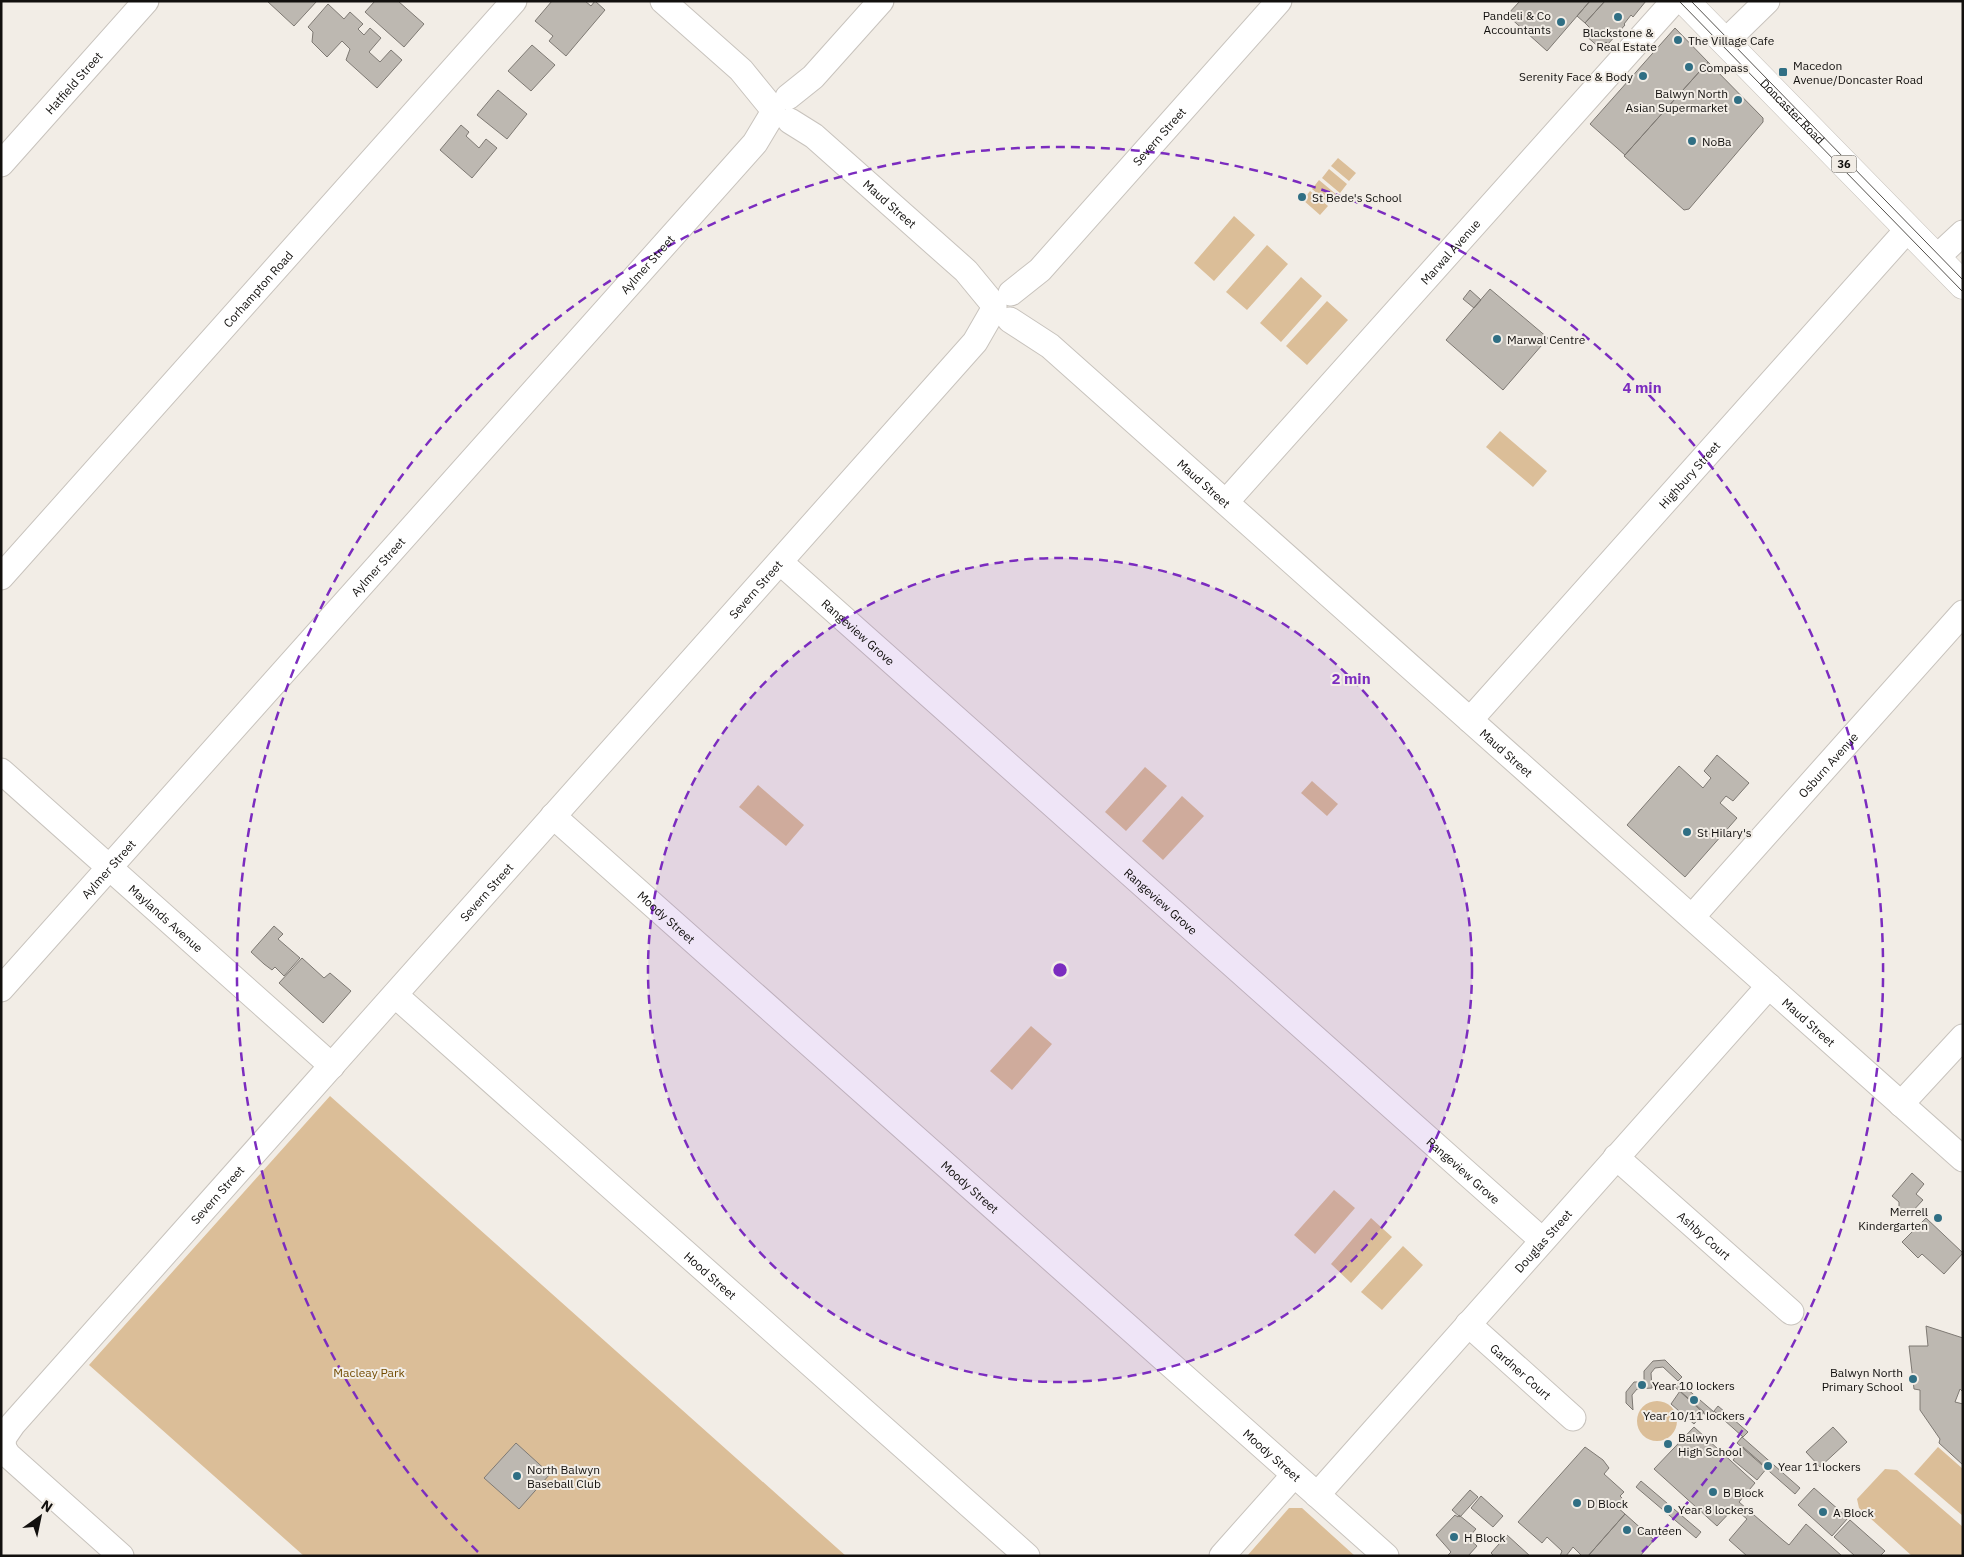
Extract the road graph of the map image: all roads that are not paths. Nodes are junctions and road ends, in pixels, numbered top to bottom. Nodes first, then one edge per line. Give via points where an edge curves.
1 (146, 1) edge
2 (514, 1) edge
3 (663, 1) edge
4 (880, 1) edge
5 (1279, 1) edge
6 (1674, 1) edge
7 (1685, 1) edge
8 (1767, 1) edge
9 (1725, 42) junction
10 (785, 109) junction
11 (1, 164) edge
12 (1908, 229) junction
13 (1963, 233) edge
14 (1936, 258) junction
15 (1963, 286) edge
16 (1008, 306) junction
17 (1226, 502) junction
18 (780, 562) junction
19 (1, 576) edge
20 (1963, 613) edge
21 (1470, 720) junction
22 (1, 771) edge
23 (553, 816) junction
24 (110, 868) junction
25 (1692, 917) junction
26 (1769, 986) junction
27 (1, 989) edge
28 (395, 995) junction
29 (1963, 1037) edge
30 (332, 1066) junction
31 (1901, 1104) junction
32 (1616, 1157) junction
33 (1963, 1159) edge
34 (1542, 1240) junction
35 (1791, 1312) dead end
36 (1468, 1324) junction
37 (1574, 1418) dead end
38 (2, 1444) edge
39 (1294, 1475) junction
40 (1317, 1495) junction
41 (121, 1556) edge
42 (1026, 1556) edge
43 (1222, 1556) edge
44 (1386, 1556) edge

1 - 11 street, Hatfield Street
2 - 19 street, Corhampton Road
3 - 10 street, Maud Street
4 - 10 street, Aylmer Street
5 - 16 street, Severn Street
6 - 17 street, Marwal Avenue
7 - 9 main road, Doncaster Road / 36
8 - 9 street
9 - 12 main road, Doncaster Road / 36
10 - 16 street, Maud Street
10 - 24 street, Aylmer Street
12 - 14 main road, Doncaster Road / 36
12 - 21 street, Highbury Street
13 - 14 street
14 - 15 main road, Doncaster Road / 36
16 - 17 street, Maud Street
16 - 18 street, Severn Street
17 - 21 street, Maud Street
18 - 23 street, Severn Street
18 - 34 street, Rangeview Grove
20 - 25 street, Osburn Avenue
21 - 25 street, Maud Street
22 - 24 street, Maylands Avenue
23 - 28 street, Severn Street
23 - 39 street, Moody Street
24 - 27 street, Aylmer Street
24 - 30 street, Maylands Avenue
25 - 26 street, Maud Street
26 - 31 street, Maud Street
26 - 32 street, Douglas Street
28 - 30 street, Severn Street
28 - 42 street, Hood Street
29 - 31 street
30 - 38 street, Severn Street via 13,1424
31 - 33 street, Maud Street
32 - 34 street, Douglas Street
32 - 35 street, Ashby Court
34 - 36 street, Douglas Street
36 - 37 street, Gardner Court
36 - 40 street, Douglas Street
38 - 41 street via 8,1455
39 - 40 street, Moody Street
39 - 43 street
40 - 44 street, Moody Street

